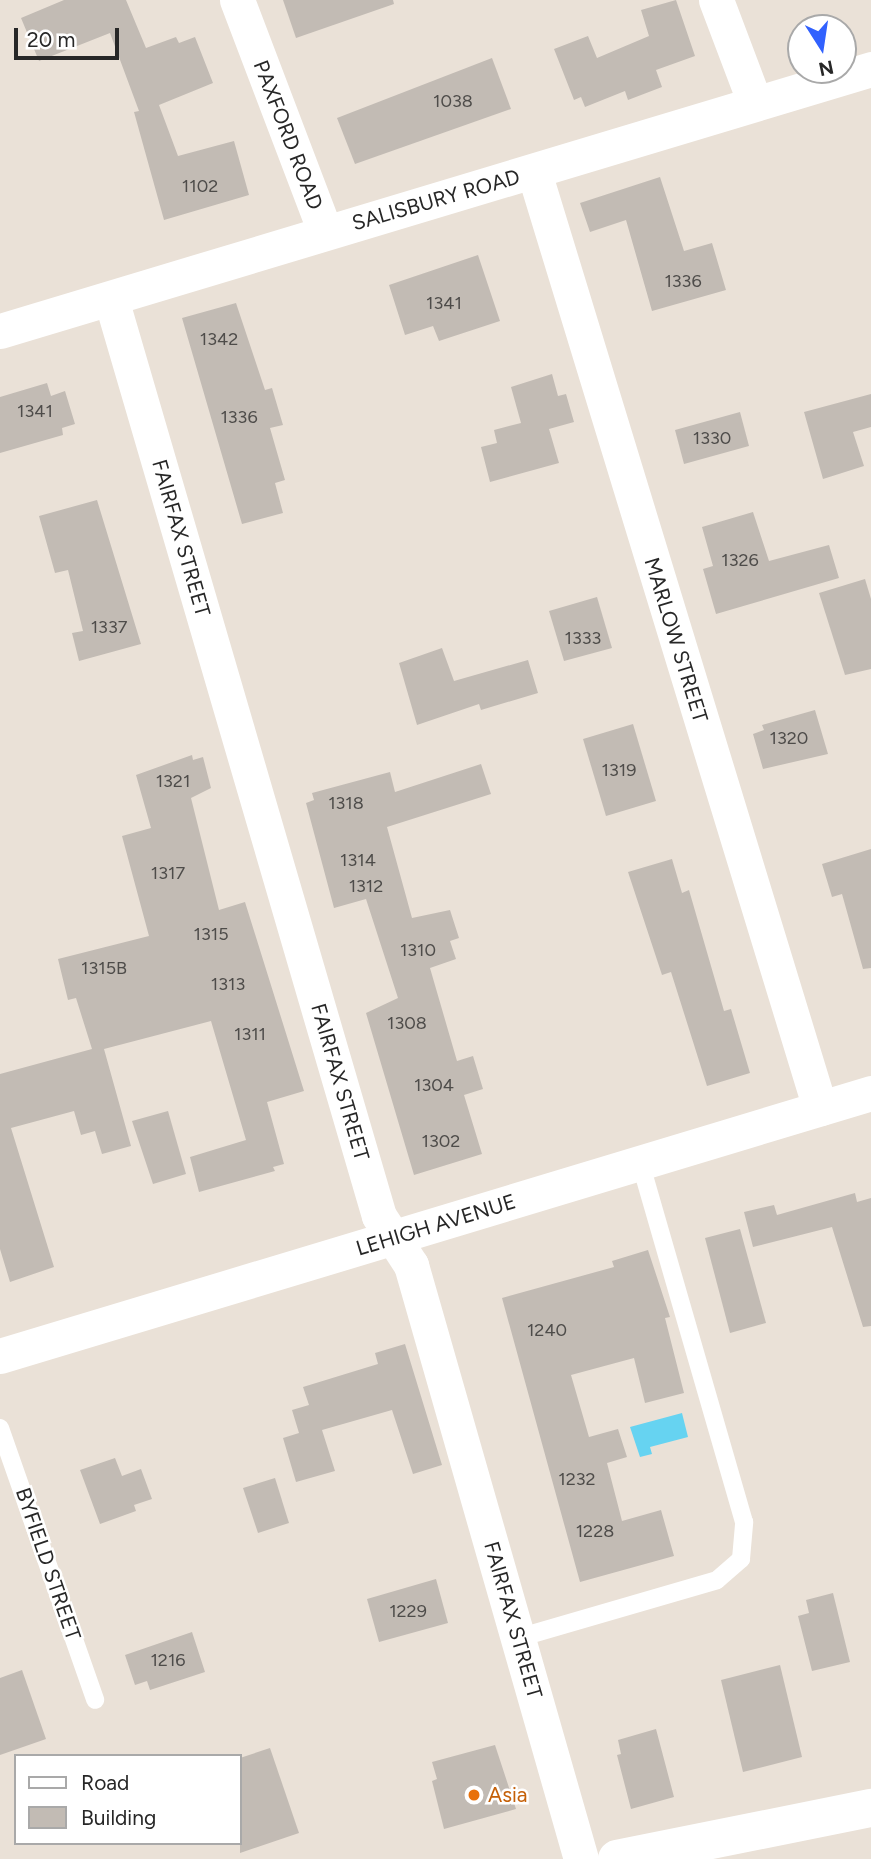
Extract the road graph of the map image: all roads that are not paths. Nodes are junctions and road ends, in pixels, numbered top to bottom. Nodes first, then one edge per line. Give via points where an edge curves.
1 (237, 0) edge
2 (716, 0) edge
3 (871, 69) edge
4 (755, 103) junction
5 (534, 172) junction
6 (325, 232) junction
7 (111, 299) junction
8 (0, 331) edge
9 (871, 1093) edge
10 (820, 1108) junction
11 (640, 1162) junction
12 (395, 1238) junction
13 (0, 1356) edge
14 (0, 1428) edge
15 (518, 1638) junction
16 (94, 1700) dead end
17 (871, 1808) edge
18 (581, 1859) edge
19 (617, 1859) edge

1 - 6 street, PAXFORD ROAD
2 - 4 street
3 - 4 street, SALISBURY ROAD
4 - 5 street, SALISBURY ROAD
5 - 6 street, SALISBURY ROAD
5 - 10 street, MARLOW STREET
6 - 7 street, SALISBURY ROAD
7 - 8 street, SALISBURY ROAD
7 - 12 street, FAIRFAX STREET via 379,1216
9 - 10 street, LEHIGH AVENUE
10 - 11 street, LEHIGH AVENUE
11 - 12 street, LEHIGH AVENUE
11 - 15 lane via 744,1522 741,1559 718,1580
12 - 13 street, LEHIGH AVENUE
12 - 15 street, FAIRFAX STREET via 411,1265
14 - 16 lane, BYFIELD STREET
15 - 18 street, FAIRFAX STREET
17 - 19 main road

